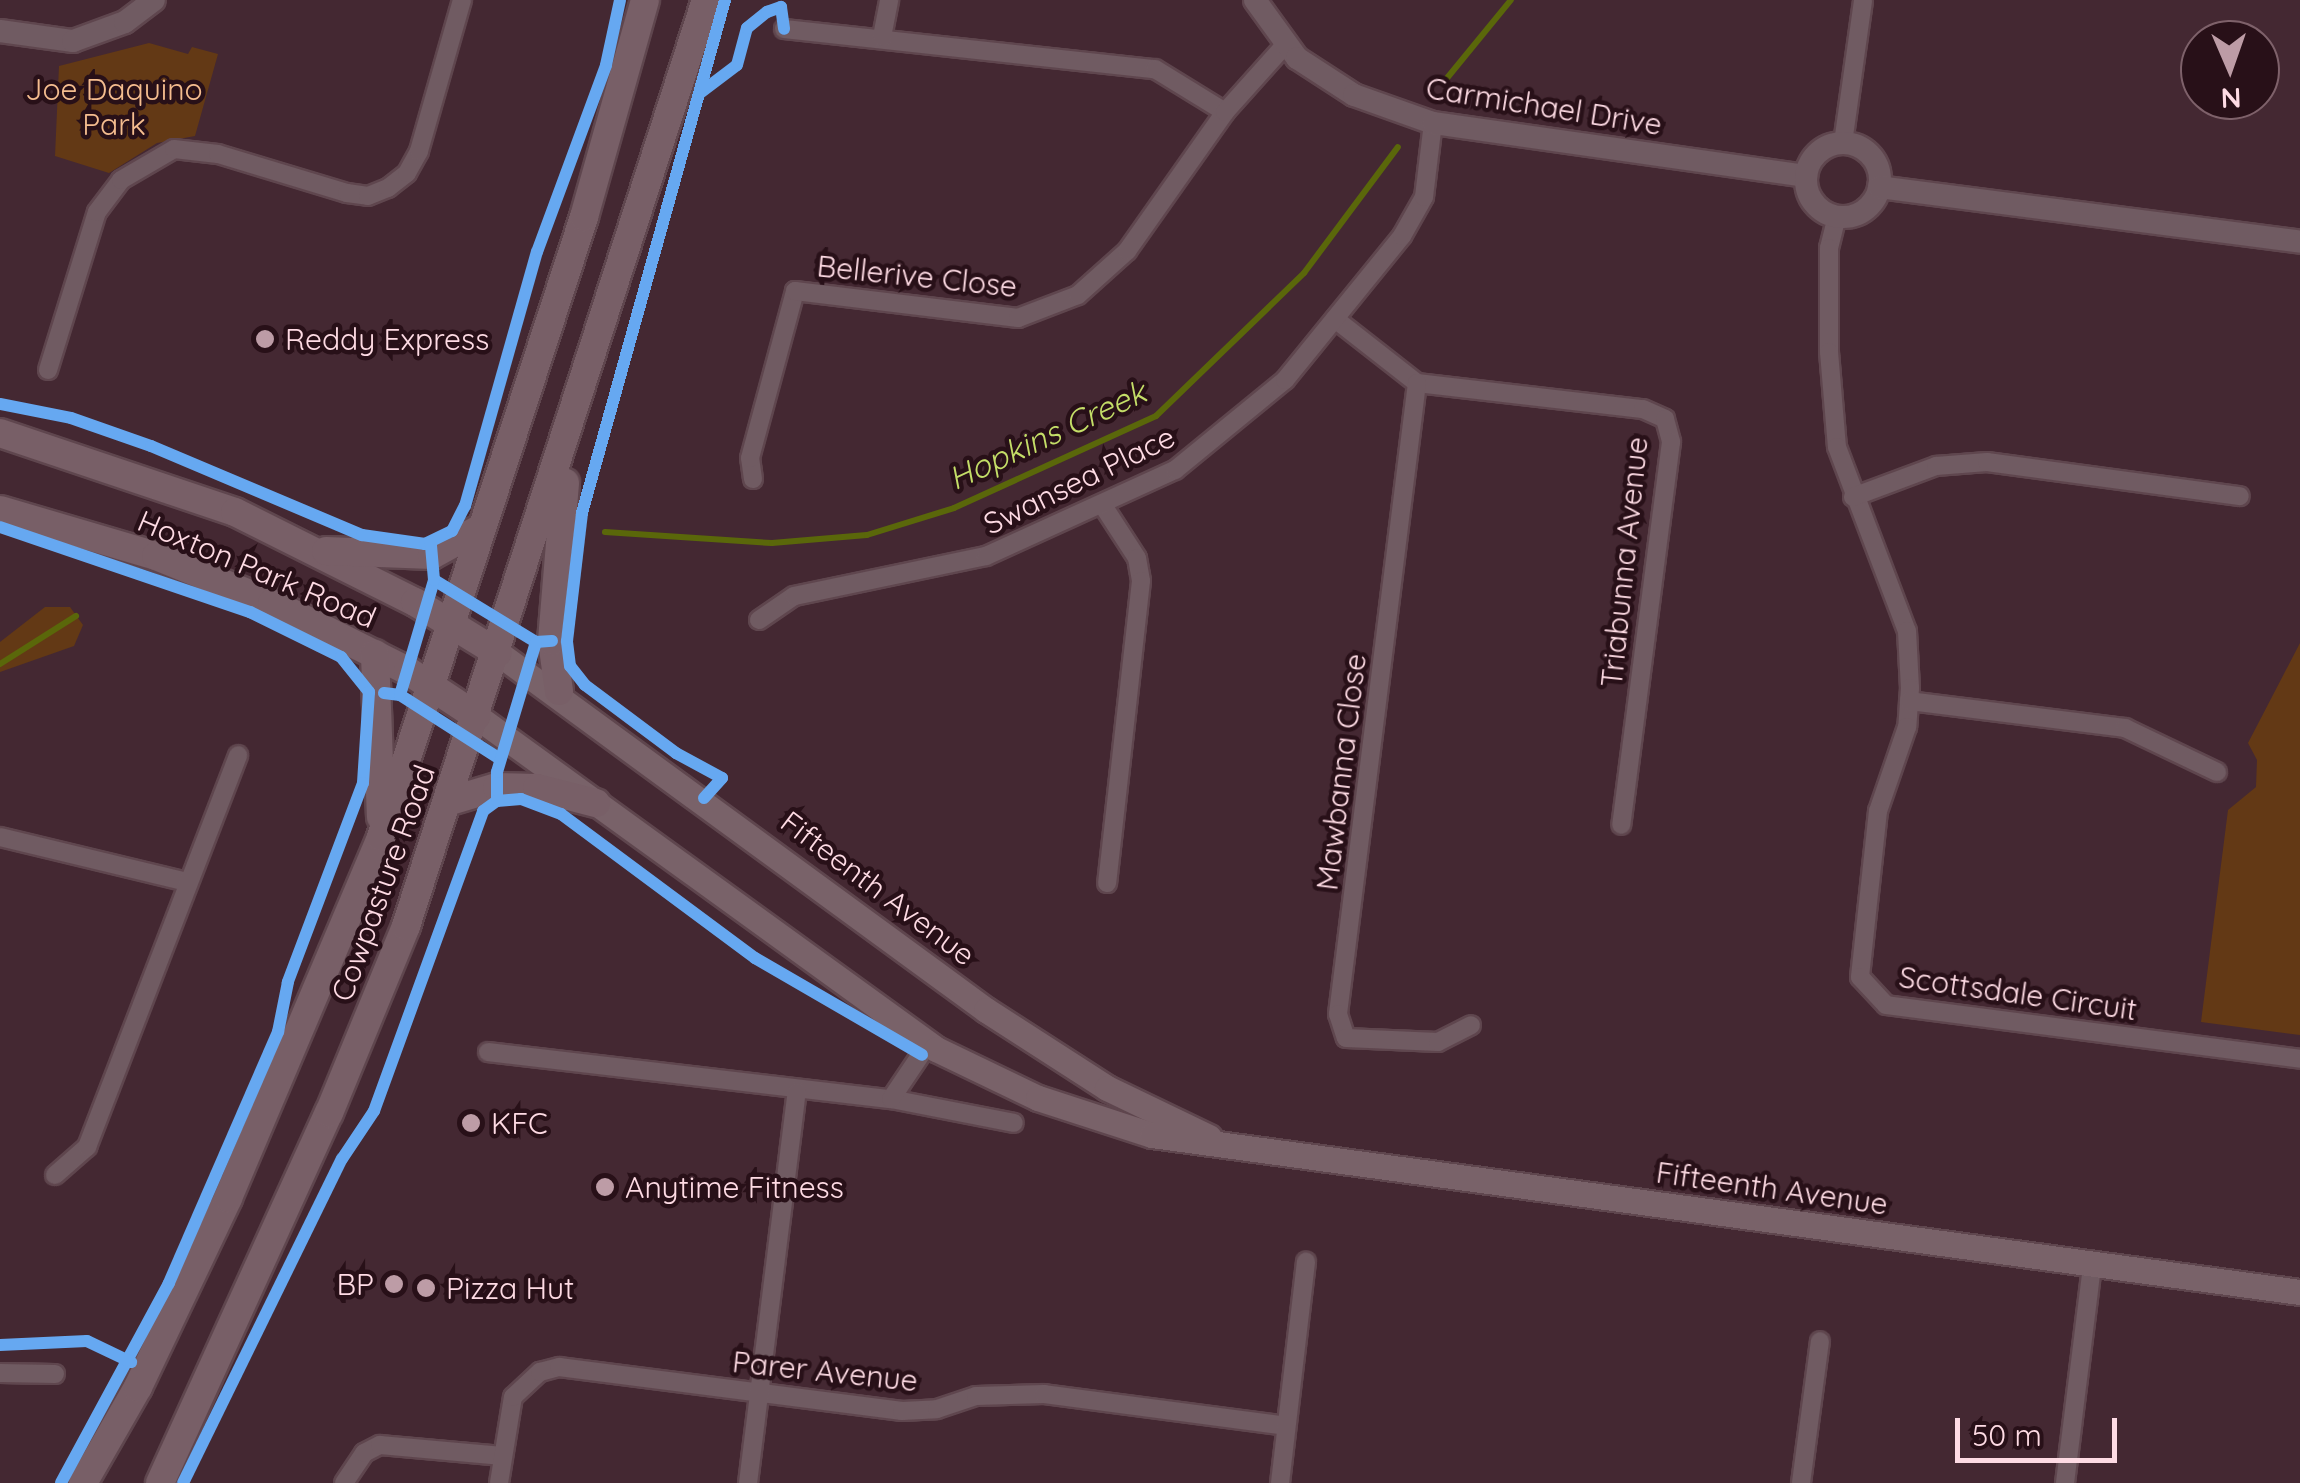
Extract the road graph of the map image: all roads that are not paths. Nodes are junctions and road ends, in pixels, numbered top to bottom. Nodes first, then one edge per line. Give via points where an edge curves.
1 (154, 0) edge
2 (462, 0) edge
3 (645, 0) edge
4 (706, 0) edge
5 (889, 0) edge
6 (1256, 0) edge
7 (1863, 0) edge
8 (784, 29) dead end
9 (0, 31) edge
10 (882, 36) junction
11 (1284, 45) junction
12 (1225, 112) junction
13 (1433, 123) junction
14 (1844, 142) junction
15 (1806, 176) junction
16 (1880, 187) junction
17 (1837, 216) junction
18 (2300, 242) edge
19 (1336, 319) junction
20 (48, 370) dead end
21 (1418, 383) junction
22 (569, 432) junction
23 (0, 433) edge
24 (752, 479) dead end
25 (2240, 496) dead end
26 (1854, 498) junction
27 (1102, 504) junction
28 (0, 510) edge
29 (481, 528) junction
30 (314, 551) junction
31 (759, 620) dead end
32 (455, 626) junction
33 (498, 653) junction
34 (375, 654) junction
35 (435, 689) junction
36 (559, 691) junction
37 (1909, 700) junction
38 (476, 716) junction
39 (238, 754) dead end
40 (2217, 772) dead end
41 (450, 801) junction
42 (596, 803) junction
43 (1621, 826) dead end
44 (381, 837) junction
45 (0, 838) edge
46 (188, 882) junction
47 (1107, 882) dead end
48 (1471, 1025) dead end
49 (928, 1044) junction
50 (488, 1052) dead end
51 (2300, 1059) edge
52 (797, 1092) junction
53 (891, 1099) junction
54 (1014, 1122) dead end
55 (1236, 1149) junction
56 (55, 1175) dead end
57 (1306, 1262) dead end
58 (2092, 1265) junction
59 (2300, 1292) edge
60 (1820, 1341) dead end
61 (0, 1373) edge
62 (55, 1374) dead end
63 (759, 1393) junction
64 (1286, 1426) junction
65 (502, 1456) junction
66 (84, 1483) edge
67 (160, 1483) edge
68 (344, 1483) edge
69 (499, 1483) edge
70 (748, 1483) edge
71 (1280, 1483) edge
72 (1801, 1483) edge
73 (2064, 1483) edge

1 - 9 street via 125,22 72,42
2 - 20 street via 418,150 388,188 368,196 346,193 218,154 174,149 120,180 96,212
3 - 29 main road, Cowpasture Road via 584,217
4 - 22 main road, Cowpasture Road
5 - 10 street
6 - 11 street, Carmichael Drive
7 - 14 street
8 - 10 street
10 - 12 street via 1154,69
11 - 12 street, Bellerive Close
11 - 13 street, Carmichael Drive via 1354,95
12 - 24 street, Bellerive Close via 1127,252 1078,295 1052,308 1018,318 986,316 795,291 750,458
13 - 15 street, Carmichael Drive
13 - 19 street, Swansea Place via 1424,197
14 - 15 street via 1817,153
14 - 16 street via 1872,157
15 - 17 street via 1815,204
16 - 17 street via 1867,208
16 - 18 street
17 - 26 street, Scottsdale Circuit via 1829,248 1829,389 1837,447
19 - 21 street
19 - 27 street, Swansea Place via 1284,380 1232,426 1174,470
21 - 43 street, Triabunna Avenue via 1644,409 1665,419 1671,442
21 - 48 street, Mawbanna Close via 1338,1014 1346,1038 1438,1042
22 - 33 main road, Cowpasture Road
22 - 36 main road via 552,641
23 - 30 main road, Hoxton Park Road via 235,512
25 - 26 street via 1987,462 1936,466
26 - 37 street, Scottsdale Circuit via 1907,631
27 - 31 street, Swansea Place via 986,556 794,596
27 - 47 street via 1137,558 1141,581
28 - 34 main road, Hoxton Park Road via 156,556
29 - 30 main road via 432,554
29 - 32 main road, Cowpasture Road
30 - 32 main road, Hoxton Park Road
32 - 33 main road, Hoxton Park Road
32 - 35 main road, Cowpasture Road
33 - 36 main road, Fifteenth Avenue
33 - 38 main road, Cowpasture Road
34 - 35 main road, Hoxton Park Road
34 - 44 main road
35 - 38 main road, Hoxton Park Road
35 - 44 main road, Cowpasture Road
36 - 55 main road, Fifteenth Avenue via 986,1010 1107,1088
37 - 40 street via 2126,728
37 - 51 street, Scottsdale Circuit via 1878,811 1860,977 1868,990 1886,1005
38 - 41 main road, Cowpasture Road
38 - 42 main road, Fifteenth Avenue
39 - 46 street
41 - 42 main road via 497,786
41 - 67 main road, Cowpasture Road via 329,1113
42 - 49 main road, Fifteenth Avenue
44 - 66 main road, Cowpasture Road via 236,1180 138,1387
45 - 46 street
46 - 56 street via 87,1147
49 - 53 street
49 - 55 main road, Fifteenth Avenue via 1038,1098 1152,1135
50 - 52 street
52 - 53 street
52 - 63 street
53 - 54 street
55 - 58 main road, Fifteenth Avenue
57 - 64 street
58 - 59 main road, Fifteenth Avenue
58 - 73 street
60 - 72 street
61 - 62 street
63 - 64 street, Parer Avenue via 902,1412 938,1410 976,1396 1044,1394
63 - 65 street, Parer Avenue via 558,1366 540,1372 513,1397
63 - 70 street
64 - 71 street
65 - 68 street via 380,1445 364,1453
65 - 69 street, Parer Avenue

